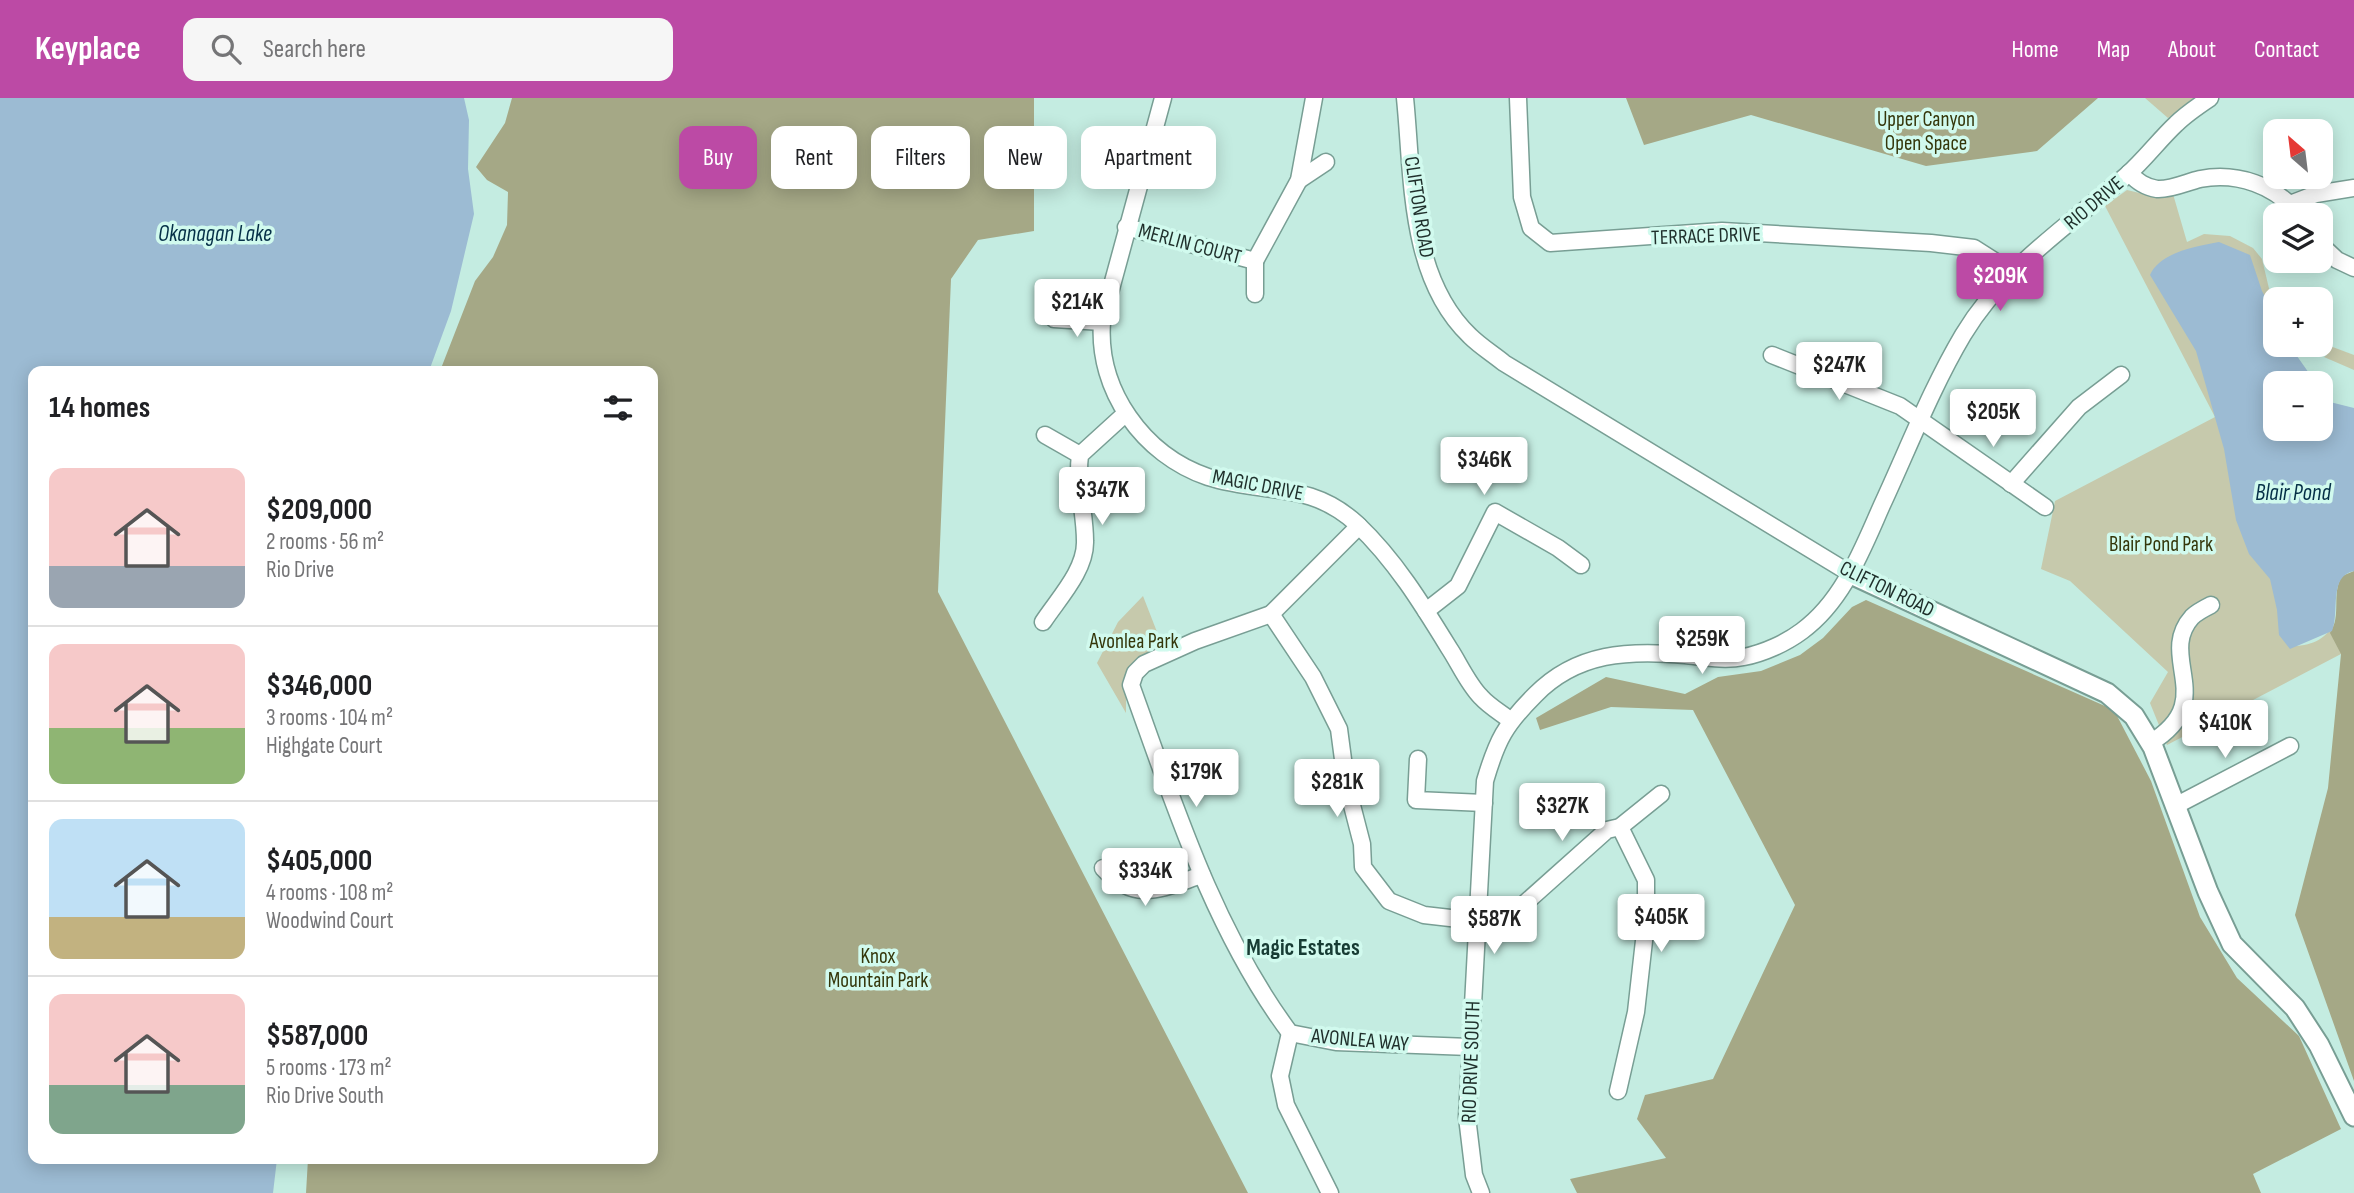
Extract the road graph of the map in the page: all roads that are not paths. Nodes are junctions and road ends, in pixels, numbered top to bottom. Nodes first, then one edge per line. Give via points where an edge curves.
1 (1163, 98) edge
2 (1314, 98) edge
3 (1405, 98) edge
4 (1518, 98) edge
5 (2210, 98) edge
6 (1326, 162) dead end
7 (2129, 173) junction
8 (1299, 180) junction
9 (2354, 188) edge
10 (2286, 203) edge
11 (2304, 203) edge
12 (1126, 227) junction
13 (2333, 256) edge
14 (1255, 261) junction
15 (2354, 268) edge
16 (2008, 275) junction
17 (1255, 294) dead end
18 (1054, 319) dead end
19 (1102, 322) junction
20 (1772, 355) dead end
21 (2121, 375) dead end
22 (1125, 414) junction
23 (1921, 419) junction
24 (1045, 435) dead end
25 (1080, 455) junction
26 (2011, 484) junction
27 (2045, 507) dead end
28 (1359, 526) junction
29 (1581, 565) dead end
30 (1851, 573) junction
31 (2211, 605) dead end
32 (1426, 611) junction
33 (1271, 614) junction
34 (1043, 622) dead end
35 (1510, 720) junction
36 (2151, 743) junction
37 (2290, 746) dead end
38 (1418, 760) dead end
39 (1661, 794) dead end
40 (1484, 803) junction
41 (2175, 806) junction
42 (1620, 827) junction
43 (1102, 868) dead end
44 (1202, 875) junction
45 (1477, 916) junction
46 (1290, 1033) junction
47 (1470, 1047) junction
48 (1618, 1091) dead end
49 (2354, 1116) edge
50 (1330, 1193) edge
51 (1481, 1193) edge

1 - 12 street, MAGIC DRIVE
2 - 8 street, MERLIN COURT
3 - 30 street, CLIFTON ROAD via 1420,238 1445,304 1469,335 1504,363
4 - 16 street, TERRACE DRIVE via 1522,197 1531,228 1550,243 1723,231 1931,243 1974,248 1996,261
5 - 7 street, RIO DRIVE via 2177,122
6 - 8 street, MERLIN COURT
7 - 10 street via 2143,186 2161,190 2230,176 2266,187
7 - 16 street, RIO DRIVE
8 - 14 street, MERLIN COURT
9 - 11 street via 2316,194
12 - 14 street, MERLIN COURT
12 - 19 street, MAGIC DRIVE
13 - 15 street
14 - 17 street, MERLIN COURT
16 - 23 street, RIO DRIVE via 1962,337
18 - 19 street
19 - 22 street, MAGIC DRIVE via 1108,377
20 - 23 street via 1900,406
21 - 26 street via 2078,407
22 - 25 street
22 - 28 street, MAGIC DRIVE via 1176,463 1209,477 1312,495
23 - 26 street
23 - 30 street, RIO DRIVE
24 - 25 street
25 - 34 street via 1077,479 1086,543 1079,569
26 - 27 street
28 - 32 street, MAGIC DRIVE via 1388,557
28 - 33 street, AVONLEA WAY
29 - 32 street via 1494,512 1458,586
30 - 35 street, RIO DRIVE SOUTH via 1824,612 1772,648 1718,659 1650,653 1589,659 1543,687
30 - 36 main road, CLIFTON ROAD via 2107,693 2134,716
31 - 36 street via 2193,616 2184,630 2182,713 2171,730
32 - 35 street, MAGIC DRIVE via 1480,696
33 - 44 street, AVONLEA WAY via 1144,664 1131,685
33 - 45 street via 1313,677 1339,729 1363,867 1389,901 1424,915
35 - 40 street, RIO DRIVE SOUTH via 1495,747
36 - 41 main road, CLIFTON ROAD
37 - 41 street
38 - 40 street via 1416,800
39 - 42 street
40 - 45 street, RIO DRIVE SOUTH
41 - 49 main road, CLIFTON ROAD via 2232,944 2295,1008
42 - 45 street via 1607,830 1523,905
42 - 48 street via 1646,880 1646,923 1636,1012
43 - 44 street via 1133,891 1160,889
44 - 46 street, AVONLEA WAY via 1265,999
45 - 47 street, RIO DRIVE SOUTH
46 - 47 street, AVONLEA WAY via 1336,1042
46 - 50 street via 1280,1076 1286,1105
47 - 51 street, RIO DRIVE SOUTH via 1467,1117 1474,1175

